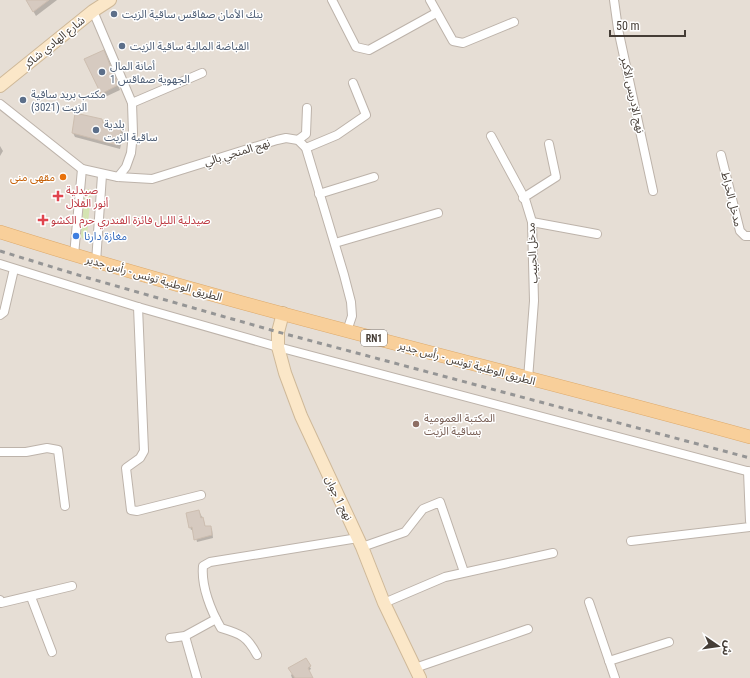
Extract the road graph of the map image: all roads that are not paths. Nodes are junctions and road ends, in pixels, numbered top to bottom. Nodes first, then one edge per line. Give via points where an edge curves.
1 (110, 0) edge
2 (332, 0) edge
3 (430, 0) edge
4 (616, 1) edge
5 (93, 11) junction
6 (436, 13) junction
7 (514, 22) dead end
8 (202, 73) dead end
9 (353, 83) dead end
10 (0, 86) edge
11 (132, 103) junction
12 (0, 104) edge
13 (307, 108) dead end
14 (491, 136) dead end
15 (298, 140) junction
16 (549, 144) dead end
17 (306, 148) junction
18 (721, 154) dead end
19 (82, 169) junction
20 (102, 175) junction
21 (374, 176) dead end
22 (118, 177) junction
23 (653, 190) dead end
24 (319, 194) junction
25 (523, 198) junction
26 (438, 213) dead end
27 (532, 222) junction
28 (0, 232) edge
29 (597, 234) dead end
30 (750, 236) edge
31 (335, 243) junction
32 (74, 255) junction
33 (96, 262) junction
34 (0, 264) edge
35 (14, 269) junction
36 (138, 307) junction
37 (284, 313) junction
38 (0, 315) edge
39 (347, 331) junction
40 (278, 347) junction
41 (528, 379) junction
42 (750, 437) edge
43 (0, 452) edge
44 (749, 472) edge
45 (201, 495) dead end
46 (65, 506) dead end
47 (750, 521) edge
48 (750, 527) edge
49 (630, 541) dead end
50 (360, 543) junction
51 (553, 553) dead end
52 (464, 572) junction
53 (72, 586) dead end
54 (31, 597) junction
55 (0, 602) edge
56 (589, 602) dead end
57 (384, 603) junction
58 (216, 619) junction
59 (528, 629) dead end
60 (185, 636) junction
61 (170, 638) dead end
62 (669, 642) dead end
63 (52, 652) dead end
64 (257, 655) dead end
65 (609, 661) junction
66 (417, 673) edge
67 (197, 678) edge
68 (615, 678) edge

1 - 5 street, شارع الهادي شاكر
2 - 6 street via 356,46 369,50
3 - 6 street
4 - 23 street, نهج الإدريس الأكبر via 618,29
5 - 10 street, شارع الهادي شاكر
5 - 11 street
6 - 7 street via 453,41 464,43
8 - 11 street
9 - 17 street via 366,115 337,135
11 - 22 street via 131,153 126,167
12 - 19 street, نهج المنجي بالي
13 - 15 street via 306,134
14 - 25 street, مدخل الحبيب
15 - 17 street
15 - 22 street, نهج المنجي بالي via 277,140 152,179
16 - 25 street via 556,177
17 - 24 street
18 - 30 street, مدخل الخراط via 740,232 744,236
19 - 20 street, نهج المنجي بالي
19 - 32 street
20 - 22 street, نهج المنجي بالي
20 - 33 street
21 - 24 street
24 - 31 street
25 - 27 street, مدخل الحبيب
26 - 31 street
27 - 29 street
27 - 41 street, مدخل الحبيب via 534,301
28 - 32 main road, الطريق الوطنية تونس - رأس جدير / RN1
31 - 39 street via 352,309
32 - 33 main road, الطريق الوطنية تونس - رأس جدير / RN1
33 - 37 main road, الطريق الوطنية تونس - رأس جدير / RN1
34 - 35 street
35 - 36 street
35 - 38 street via 4,312
36 - 40 street
36 - 45 street via 144,451 140,458 126,468 130,510 137,511
37 - 39 main road, الطريق الوطنية تونس - رأس جدير / RN1
37 - 40 street, نهج 1 جوان via 278,332
39 - 41 main road, الطريق الوطنية تونس - رأس جدير / RN1
40 - 44 street
40 - 50 street, نهج 1 جوان via 301,416
41 - 42 main road, الطريق الوطنية تونس - رأس جدير / RN1 via 604,396
43 - 46 street via 26,452 47,448 58,450
44 - 47 street
48 - 49 street
50 - 52 street via 405,532 423,509 440,502
50 - 57 street, نهج 1 جوان
50 - 58 street via 210,562 203,566 202,580
51 - 52 street
52 - 57 street via 445,577
53 - 54 street
54 - 55 street
54 - 63 street
56 - 65 street
57 - 66 street, نهج 1 جوان
58 - 60 street
58 - 64 street via 221,628 241,634 248,640
59 - 66 street
60 - 61 street
60 - 67 street
62 - 65 street
65 - 68 street

